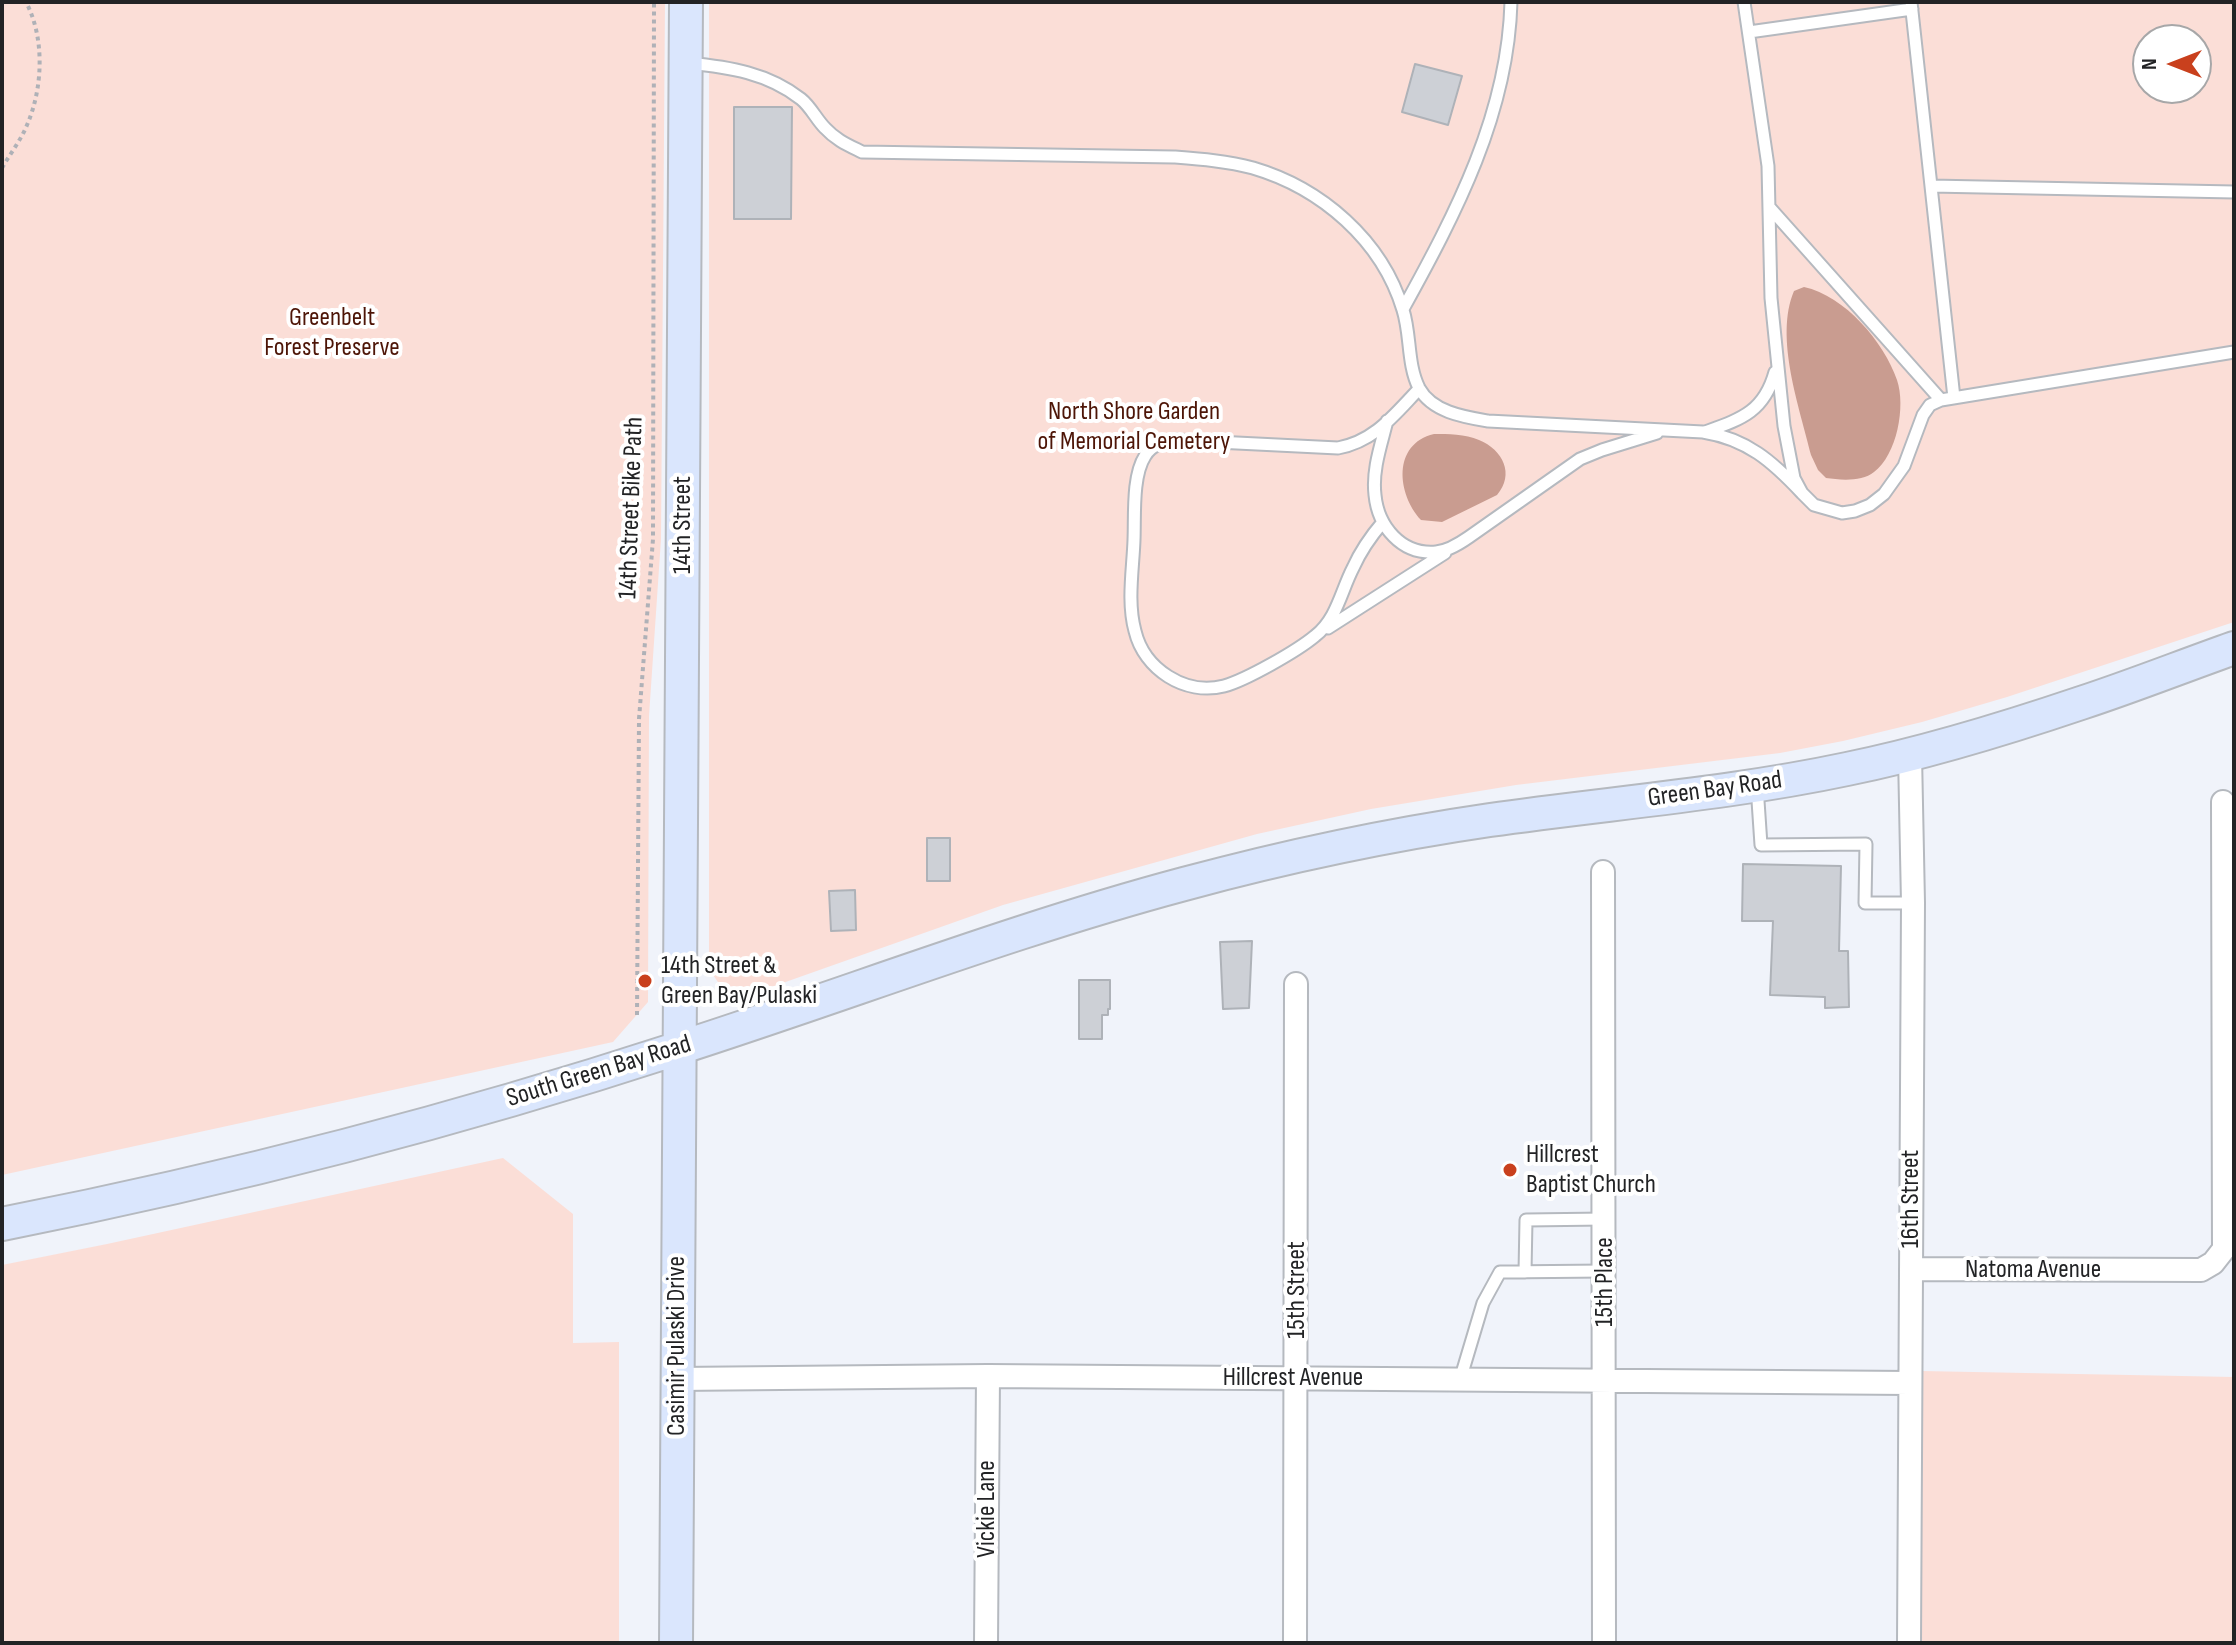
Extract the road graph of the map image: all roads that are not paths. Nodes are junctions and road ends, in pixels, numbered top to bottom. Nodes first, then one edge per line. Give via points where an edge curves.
1 (686, 2) edge
2 (1511, 2) edge
3 (1744, 2) edge
4 (1912, 6) edge
5 (1749, 32) junction
6 (686, 62) junction
7 (1931, 186) junction
8 (2234, 192) edge
9 (1770, 208) junction
10 (1403, 309) junction
11 (2234, 352) edge
12 (1777, 363) junction
13 (1419, 389) junction
14 (1954, 398) junction
15 (1941, 400) junction
16 (1388, 421) junction
17 (1668, 430) junction
18 (1703, 432) junction
19 (1802, 493) junction
20 (1383, 522) junction
21 (1452, 548) junction
22 (1315, 637) junction
23 (2234, 648) edge
24 (1910, 755) junction
25 (1757, 786) junction
26 (2223, 802) dead end
27 (1603, 872) dead end
28 (1185, 883) joint
29 (1913, 903) junction
30 (1296, 984) dead end
31 (680, 1048) junction
32 (2229, 1162) edge
33 (1605, 1219) junction
34 (2, 1224) edge
35 (1911, 1269) junction
36 (1605, 1271) junction
37 (1525, 1272) junction
38 (988, 1376) junction
39 (1297, 1378) junction
40 (677, 1379) junction
41 (1460, 1380) junction
42 (1605, 1381) junction
43 (1910, 1383) junction
44 (676, 1643) edge
45 (986, 1643) edge
46 (1295, 1643) edge
47 (1604, 1643) edge
48 (1909, 1643) edge

1 - 6 main road, 14th Street
2 - 10 lane via 1496,107 1476,162
3 - 5 lane
4 - 5 lane
4 - 7 lane
5 - 9 lane
6 - 10 lane via 724,66 784,88 804,101 842,143 862,152 1174,157 1252,168 1318,197 1344,220 1381,263
6 - 31 main road, 14th Street
7 - 8 lane
7 - 14 lane
9 - 12 lane
9 - 15 lane
10 - 13 lane
11 - 14 lane
12 - 18 lane via 1764,400 1733,422
12 - 19 lane via 1784,426
13 - 16 lane
13 - 17 lane via 1440,408 1461,417
14 - 15 lane
15 - 19 lane via 1923,415 1904,466 1870,505 1842,513 1814,505
16 - 20 lane via 1375,484
16 - 22 lane via 1369,438 1338,448 1176,440 1162,442 1144,456 1137,482 1131,610 1141,647 1159,671 1184,684 1225,686
17 - 18 lane
17 - 21 lane via 1580,459
18 - 19 lane via 1761,453
20 - 21 lane via 1409,547 1436,552
20 - 22 lane via 1360,554 1328,623
21 - 22 lane
23 - 24 main road, Green Bay Road via 2085,702
24 - 25 main road, Green Bay Road
24 - 29 street, 16th Street
25 - 28 main road, Green Bay Road via 1481,821
25 - 29 lane via 1761,845 1866,844 1865,903
26 - 32 street, Natoma Avenue
27 - 33 street, 15th Place
28 - 31 main road, South Green Bay Road
29 - 35 street, 16th Street
30 - 39 street, 15th Street
31 - 34 main road, South Green Bay Road via 367,1140
31 - 40 main road, Casimir Pulaski Drive
32 - 35 street, Natoma Avenue via 2224,1249 2201,1270
33 - 36 street, 15th Place
33 - 37 lane via 1526,1220
35 - 43 street, 16th Street
36 - 37 lane
36 - 42 street, 15th Place
37 - 41 lane via 1500,1272 1483,1303
38 - 39 street, Hillcrest Avenue
38 - 40 street, Hillcrest Avenue
38 - 45 street, Vickie Lane
39 - 41 street, Hillcrest Avenue
39 - 46 street, 15th Street
40 - 44 main road, Casimir Pulaski Drive
41 - 42 street, Hillcrest Avenue
42 - 43 street, Hillcrest Avenue
42 - 47 street, 15th Place
43 - 48 street, 16th Street

